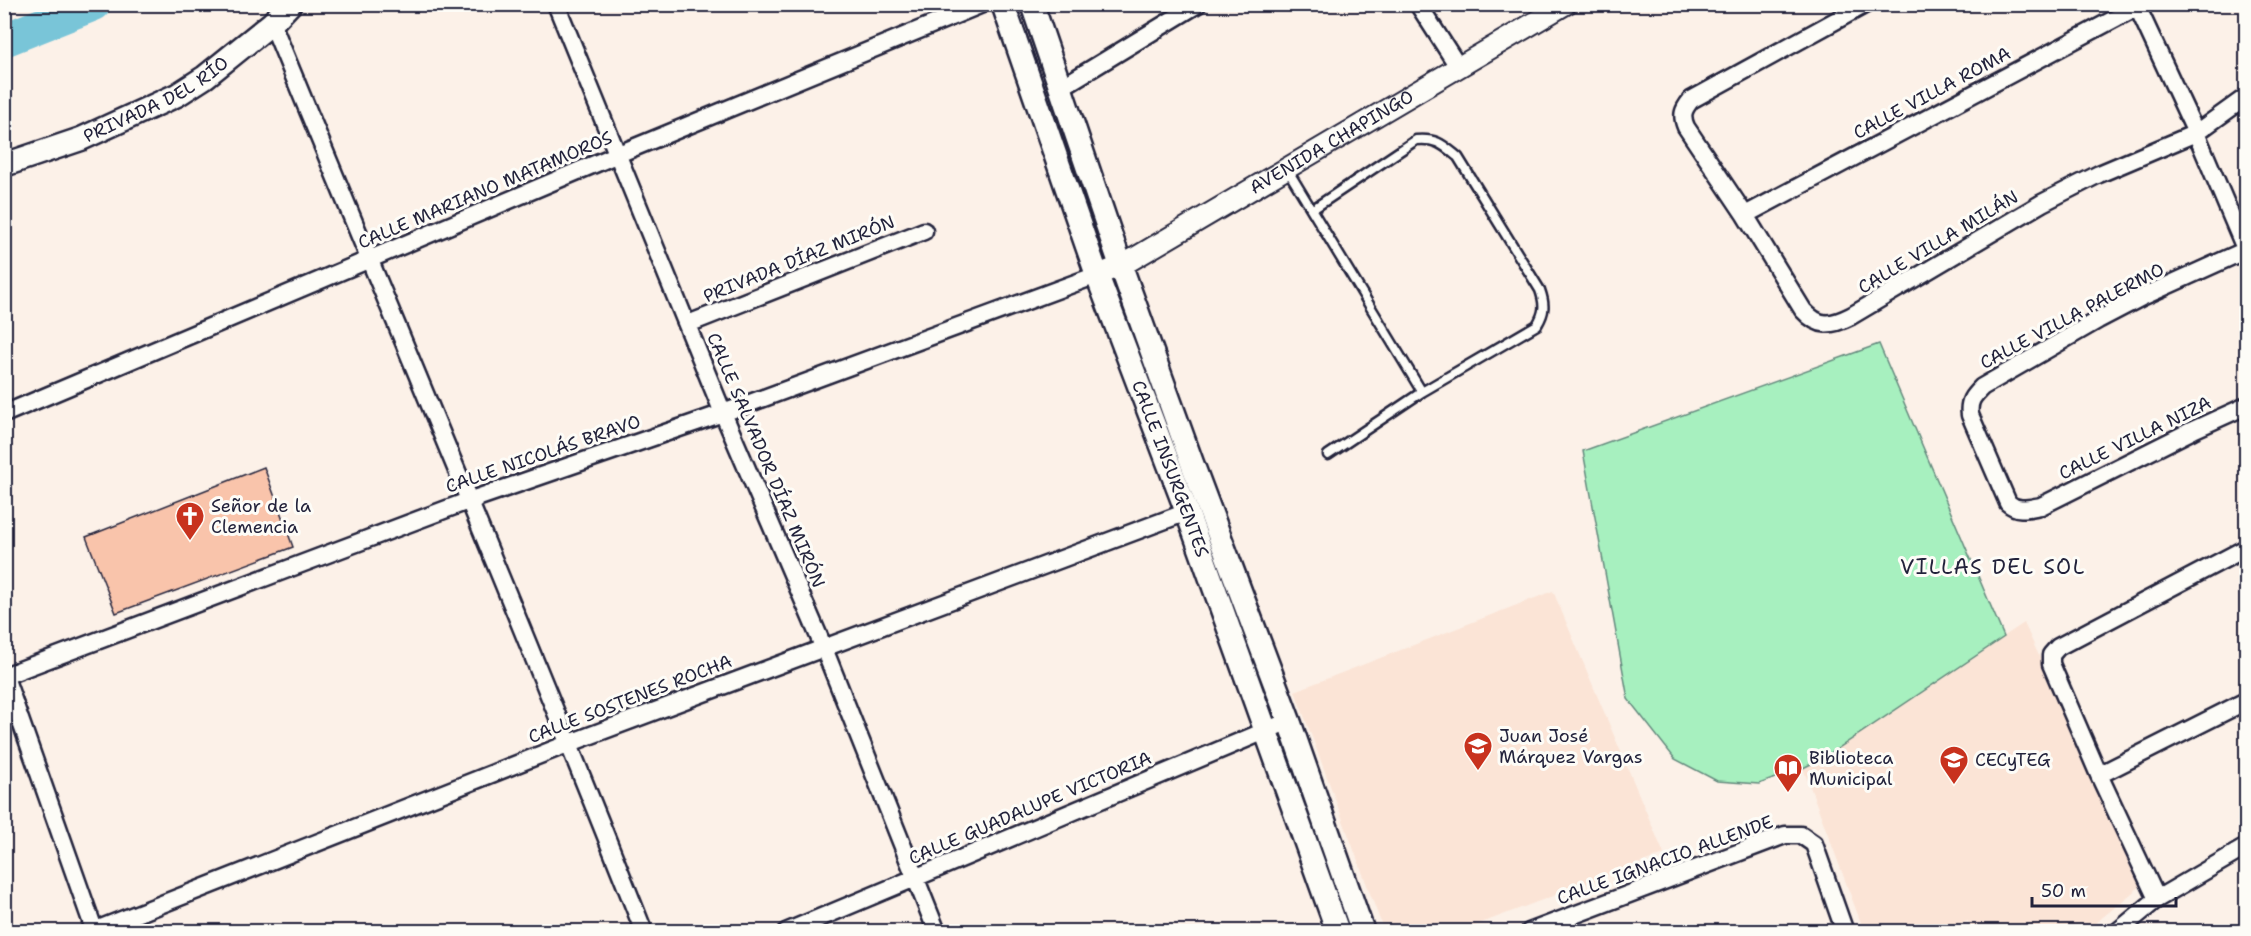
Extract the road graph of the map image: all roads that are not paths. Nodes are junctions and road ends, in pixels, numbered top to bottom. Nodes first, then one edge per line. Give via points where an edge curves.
1 (290, 4) edge
2 (556, 4) edge
3 (982, 4) edge
4 (1004, 4) edge
5 (1032, 4) edge
6 (1198, 4) edge
7 (1418, 4) edge
8 (1566, 4) edge
9 (1866, 4) edge
10 (2137, 6) edge
11 (272, 23) junction
12 (1459, 69) junction
13 (1060, 88) junction
14 (2247, 97) edge
15 (2196, 133) junction
16 (616, 155) junction
17 (4, 165) edge
18 (1287, 169) junction
19 (1313, 210) junction
20 (1745, 214) junction
21 (924, 231) dead end
22 (2246, 251) edge
23 (369, 261) junction
24 (1121, 266) junction
25 (1097, 275) junction
26 (688, 324) junction
27 (1422, 392) junction
28 (2247, 406) edge
29 (723, 413) junction
30 (4, 414) edge
31 (1328, 455) dead end
32 (468, 501) junction
33 (2041, 506) joint
34 (1187, 512) junction
35 (2247, 548) edge
36 (823, 646) junction
37 (5, 675) edge
38 (2247, 701) edge
39 (1289, 721) junction
40 (1266, 729) junction
41 (570, 743) junction
42 (2099, 775) junction
43 (2247, 847) edge
44 (917, 877) junction
45 (2157, 899) junction
46 (93, 931) edge
47 (644, 932) edge
48 (786, 932) edge
49 (937, 932) edge
50 (1338, 932) edge
51 (1363, 932) edge
52 (1529, 932) edge
53 (1845, 932) edge
54 (2117, 932) edge

1 - 11 main road, PRIVADA DEL RÍO
2 - 16 street, CALLE SALVADOR DÍAZ MIRÓN
3 - 16 street, CALLE MARIANO MATAMOROS
4 - 25 main road, CALLE INSURGENTES
5 - 13 main road, CALLE INSURGENTES
6 - 13 street
7 - 12 street
8 - 12 street, AVENIDA CHAPINGO
9 - 20 street, CALLE VILLA MILÁN via 1691,100 1684,109 1686,127
10 - 15 street
10 - 20 street, CALLE VILLA ROMA
11 - 17 main road, PRIVADA DEL RÍO via 177,95 81,139
11 - 23 street
12 - 18 street, AVENIDA CHAPINGO
13 - 24 main road, CALLE INSURGENTES
14 - 15 street, CALLE VILLA MILÁN
15 - 20 street, CALLE VILLA MILÁN via 2042,203 1837,323 1822,324 1803,310
15 - 22 street
16 - 23 street, CALLE MARIANO MATAMOROS
16 - 26 street, CALLE SALVADOR DÍAZ MIRÓN
18 - 19 lane
18 - 24 street, AVENIDA CHAPINGO
19 - 27 lane
19 - 27 lane via 1416,141 1430,139 1458,158 1540,290 1544,314 1537,325
21 - 26 street, PRIVADA DÍAZ MIRÓN
22 - 33 street, CALLE VILLA PALERMO via 2098,320 1982,387 1972,397 1968,404 1970,415 2008,503 2023,509
23 - 30 street, CALLE MARIANO MATAMOROS
23 - 32 street
24 - 25 street, AVENIDA CHAPINGO
24 - 39 main road, CALLE INSURGENTES
25 - 29 street, CALLE NICOLÁS BRAVO
25 - 34 main road, CALLE INSURGENTES
26 - 29 street, CALLE SALVADOR DÍAZ MIRÓN
27 - 31 lane
28 - 33 street, CALLE VILLA NIZA
29 - 32 street, CALLE NICOLÁS BRAVO
29 - 36 street, CALLE SALVADOR DÍAZ MIRÓN
32 - 37 street, CALLE NICOLÁS BRAVO
32 - 41 street
34 - 36 street, CALLE SOSTENES ROCHA
34 - 40 main road, CALLE INSURGENTES
35 - 42 street via 2058,647 2051,655 2051,664
36 - 41 street, CALLE SOSTENES ROCHA
36 - 44 street, CALLE SALVADOR DÍAZ MIRÓN
37 - 46 street
38 - 42 street
39 - 40 street, CALLE GUADALUPE VICTORIA
39 - 51 main road, CALLE INSURGENTES
40 - 44 street, CALLE GUADALUPE VICTORIA
40 - 50 main road, CALLE INSURGENTES
41 - 46 street, CALLE SOSTENES ROCHA
41 - 47 street
42 - 45 street
43 - 45 street
44 - 48 street, CALLE GUADALUPE VICTORIA
44 - 49 street, CALLE SALVADOR DÍAZ MIRÓN
45 - 54 street
52 - 53 street, CALLE IGNACIO ALLENDE via 1785,835 1801,835 1814,844

